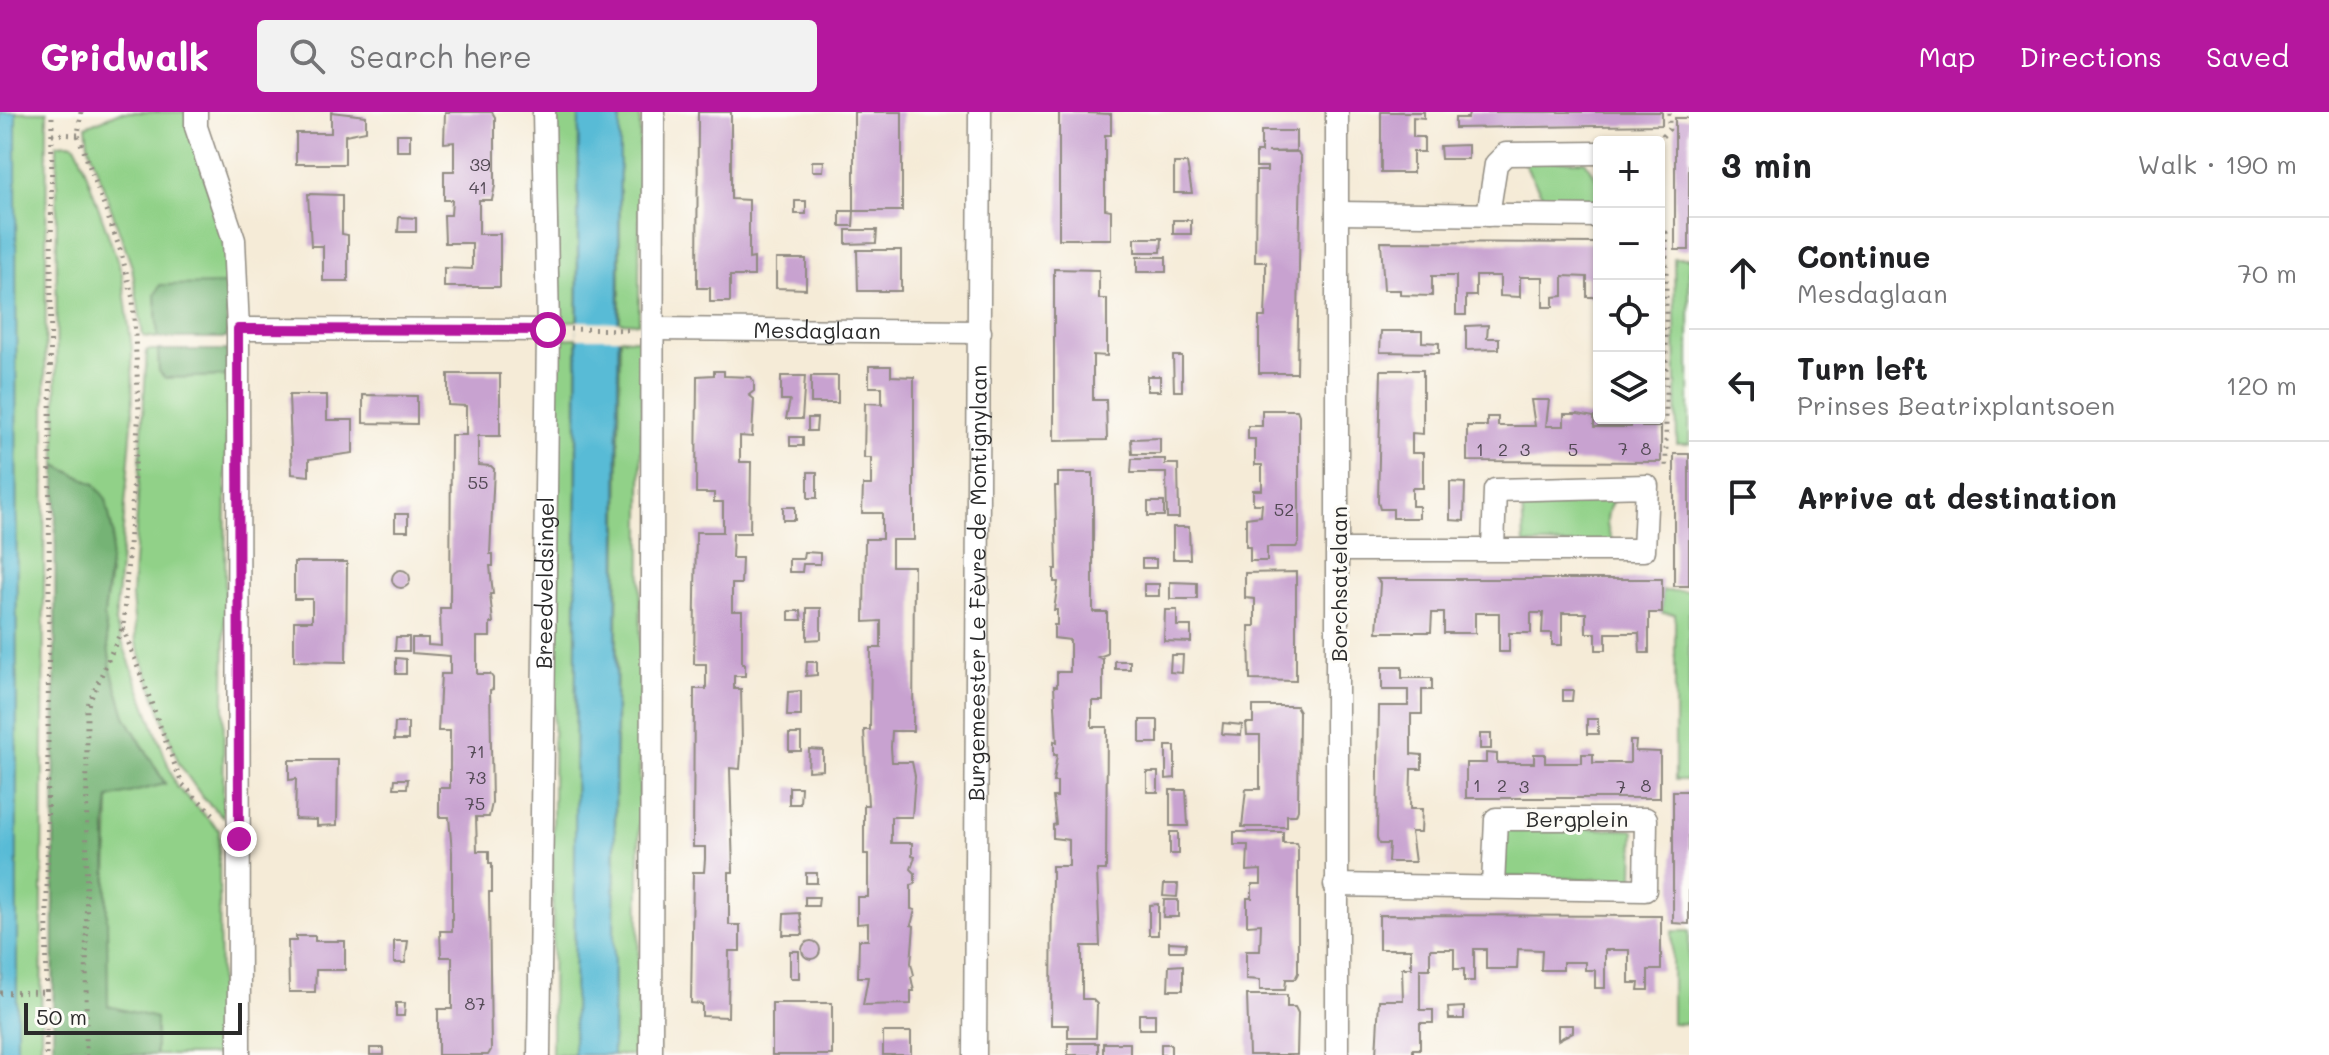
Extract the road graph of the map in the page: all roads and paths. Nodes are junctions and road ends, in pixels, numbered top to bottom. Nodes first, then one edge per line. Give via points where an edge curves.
1 (52, 112) edge
2 (81, 112) edge
3 (196, 112) edge
4 (544, 112) edge
5 (653, 112) edge
6 (980, 112) edge
7 (1337, 112) edge
8 (1669, 112) edge
9 (52, 134) junction
10 (78, 135) junction
11 (1663, 136) edge
12 (1593, 153) edge
13 (1337, 213) junction
14 (1488, 215) junction
15 (1593, 216) edge
16 (1665, 232) edge
17 (238, 329) junction
18 (577, 329) dead end
19 (653, 329) junction
20 (548, 330) junction
21 (620, 330) dead end
22 (980, 332) junction
23 (1647, 486) junction
24 (1493, 549) junction
25 (1340, 550) junction
26 (123, 627) junction
27 (239, 839) junction
28 (1335, 885) junction
29 (1493, 885) junction
30 (47, 992) junction
31 (0, 993) edge
32 (46, 1055) edge
33 (86, 1055) edge
34 (239, 1055) edge
35 (539, 1055) edge
36 (651, 1055) edge
37 (975, 1055) edge
38 (1337, 1055) edge

1 - 9 path
2 - 10 path
3 - 17 street via 196,127 234,240
4 - 20 street, Breedveldsingel
5 - 19 street
6 - 22 street, Burgemeester Le Fèvre de Montignylaan
7 - 13 street, Borchsatelaan
8 - 11 path via 1669,129
9 - 10 path
9 - 30 path
10 - 26 path via 133,299 139,410
12 - 14 street via 1506,154 1496,164
13 - 14 street
13 - 25 street, Borchsatelaan
14 - 15 street
16 - 23 path via 1666,470
17 - 20 street
17 - 27 street
18 - 21 path
19 - 22 street, Mesdaglaan
19 - 36 street
20 - 35 street, Breedveldsingel
22 - 37 street, Burgemeester Le Fèvre de Montignylaan
23 - 24 street via 1495,490
23 - 24 street via 1644,550
24 - 25 street
25 - 28 street, Borchsatelaan
26 - 27 path via 182,784
26 - 33 path via 87,707
27 - 34 street
28 - 29 street, Bergplein
28 - 38 street, Borchsatelaan
29 - 29 street, Bergplein via 1496,819 1646,819 1645,890
30 - 31 path
30 - 32 path

